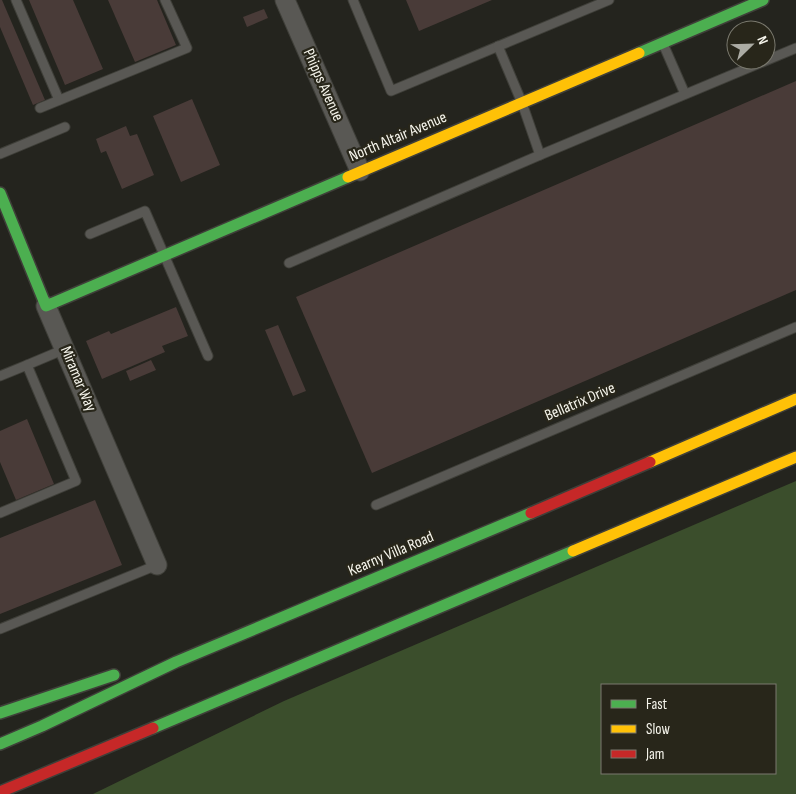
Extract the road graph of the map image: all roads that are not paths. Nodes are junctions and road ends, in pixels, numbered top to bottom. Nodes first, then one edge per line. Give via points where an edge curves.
1 (16, 0) edge
2 (165, 0) edge
3 (285, 0) edge
4 (353, 0) edge
5 (609, 0) edge
6 (763, 0) edge
7 (662, 43) junction
8 (498, 46) junction
9 (796, 48) edge
10 (685, 94) junction
11 (59, 100) junction
12 (522, 103) junction
13 (40, 108) dead end
14 (65, 127) dead end
15 (0, 154) edge
16 (540, 154) junction
17 (360, 171) junction
18 (0, 193) edge
19 (90, 234) dead end
20 (164, 255) junction
21 (289, 262) dead end
22 (46, 306) junction
23 (796, 326) edge
24 (65, 349) junction
25 (208, 356) dead end
26 (27, 365) junction
27 (0, 376) edge
28 (796, 399) edge
29 (796, 457) edge
30 (376, 505) dead end
31 (0, 513) edge
32 (157, 565) joint
33 (0, 629) edge
34 (176, 662) junction
35 (0, 713) edge
36 (0, 744) edge
37 (99, 750) junction
38 (88, 770) dead end
39 (0, 792) edge

1 - 11 lane
2 - 11 lane via 187,48
3 - 17 street, Phipps Avenue
4 - 8 lane via 391,91
5 - 8 lane
6 - 7 main road, North Altair Avenue via 731,10
7 - 10 lane
7 - 12 main road, North Altair Avenue
8 - 12 lane
9 - 10 lane
10 - 16 lane
11 - 13 lane
12 - 16 lane
12 - 17 main road, North Altair Avenue
14 - 15 lane
16 - 21 lane
17 - 20 main road, North Altair Avenue
18 - 22 main road, Miramar Way via 10,227
19 - 20 lane via 145,211
20 - 22 main road, North Altair Avenue
20 - 25 lane
22 - 24 street, Miramar Way
23 - 30 lane, Bellatrix Drive
24 - 26 lane
24 - 32 street, Miramar Way
26 - 27 lane
26 - 31 lane via 76,481
28 - 34 main road, Kearny Villa Road
29 - 37 main road
32 - 33 lane
34 - 35 main road via 132,670
34 - 36 main road, Kearny Villa Road
37 - 38 main road
37 - 39 main road

